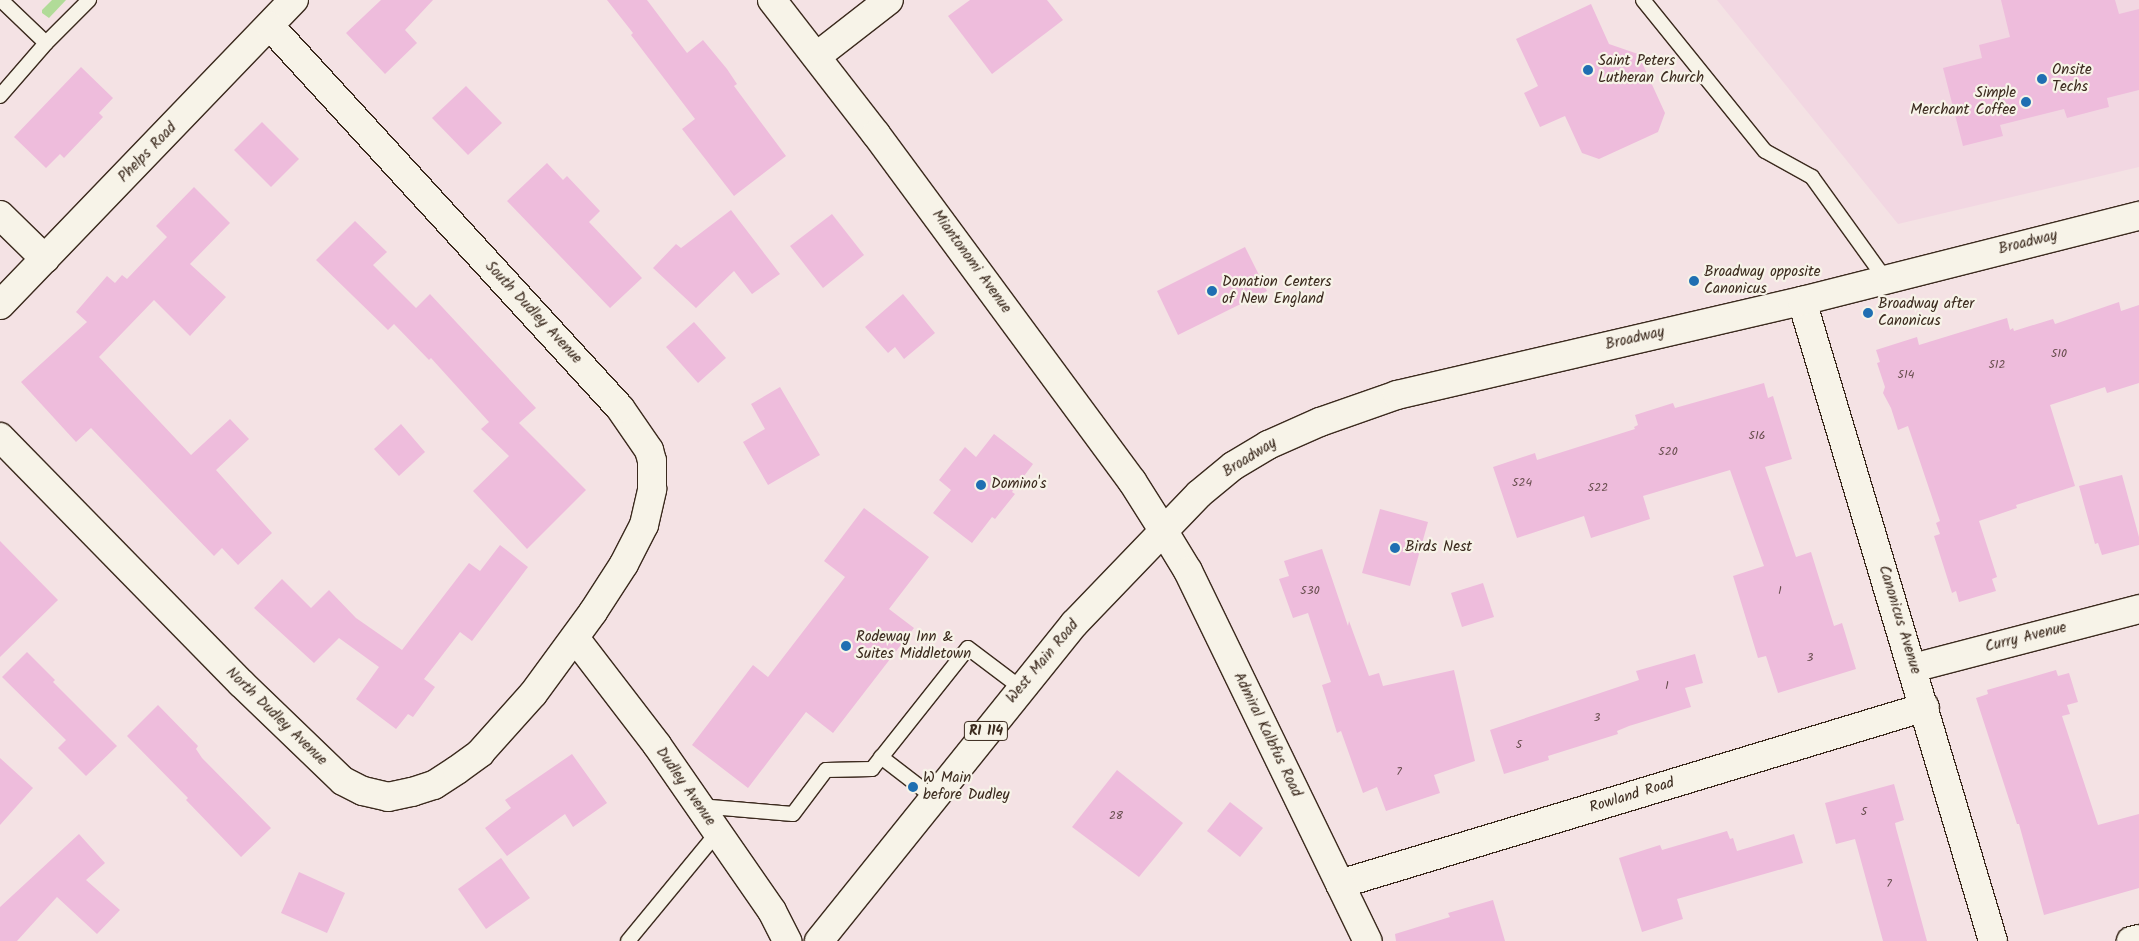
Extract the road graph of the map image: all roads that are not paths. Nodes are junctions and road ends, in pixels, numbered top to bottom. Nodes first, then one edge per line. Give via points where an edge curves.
1 (1, 0) edge
2 (89, 0) edge
3 (294, 0) edge
4 (772, 0) edge
5 (889, 0) edge
6 (1643, 0) edge
7 (270, 26) junction
8 (46, 43) junction
9 (817, 56) junction
10 (0, 96) edge
11 (0, 215) edge
12 (2139, 216) edge
13 (45, 259) junction
14 (1886, 280) junction
15 (1802, 301) junction
16 (0, 305) edge
17 (0, 437) edge
18 (1163, 530) junction
19 (2139, 609) edge
20 (575, 638) junction
21 (1913, 668) junction
22 (1021, 688) junction
23 (1925, 707) junction
24 (881, 758) junction
25 (934, 798) junction
26 (698, 806) junction
27 (717, 833) junction
28 (1340, 884) junction
29 (2139, 939) edge
30 (628, 941) edge
31 (787, 941) edge
32 (819, 941) edge
33 (1368, 941) edge
34 (1993, 941) edge
35 (2131, 941) edge

1 - 8 lane
2 - 8 lane
3 - 7 street, Phelps Road
4 - 9 street, Miantonomi Avenue
5 - 9 street
6 - 14 lane via 1765,151 1812,177
7 - 13 street, Phelps Road
7 - 20 street, South Dudley Avenue via 620,408 649,450 652,489 644,525 624,564
8 - 10 lane
9 - 18 street, Miantonomi Avenue via 1132,481
11 - 13 street
12 - 14 street, Broadway
13 - 16 street, Phelps Road
14 - 15 street, Broadway
15 - 18 street, Broadway via 1397,395 1320,422 1268,445 1233,466
15 - 21 street, Canonicus Avenue
17 - 20 street, North Dudley Avenue via 241,684 342,781 363,790 388,797 412,792 434,785 457,770 480,753 518,712
18 - 22 street, West Main Road / RI 114 via 1074,624
18 - 28 street, Admiral Kalbfus Road via 1188,571
19 - 21 street, Curry Avenue
20 - 26 street, Dudley Avenue via 657,745
21 - 23 street, Canonicus Avenue
22 - 24 lane via 968,648
22 - 25 street, West Main Road / RI 114
23 - 28 street, Rowland Road
23 - 34 street, Canonicus Avenue
24 - 25 lane
24 - 26 lane via 872,769 826,770 793,814
25 - 32 street, West Main Road / RI 114
26 - 27 street, Dudley Avenue
27 - 30 lane
27 - 31 street, Dudley Avenue via 772,911
28 - 33 street, Admiral Kalbfus Road
29 - 35 street

